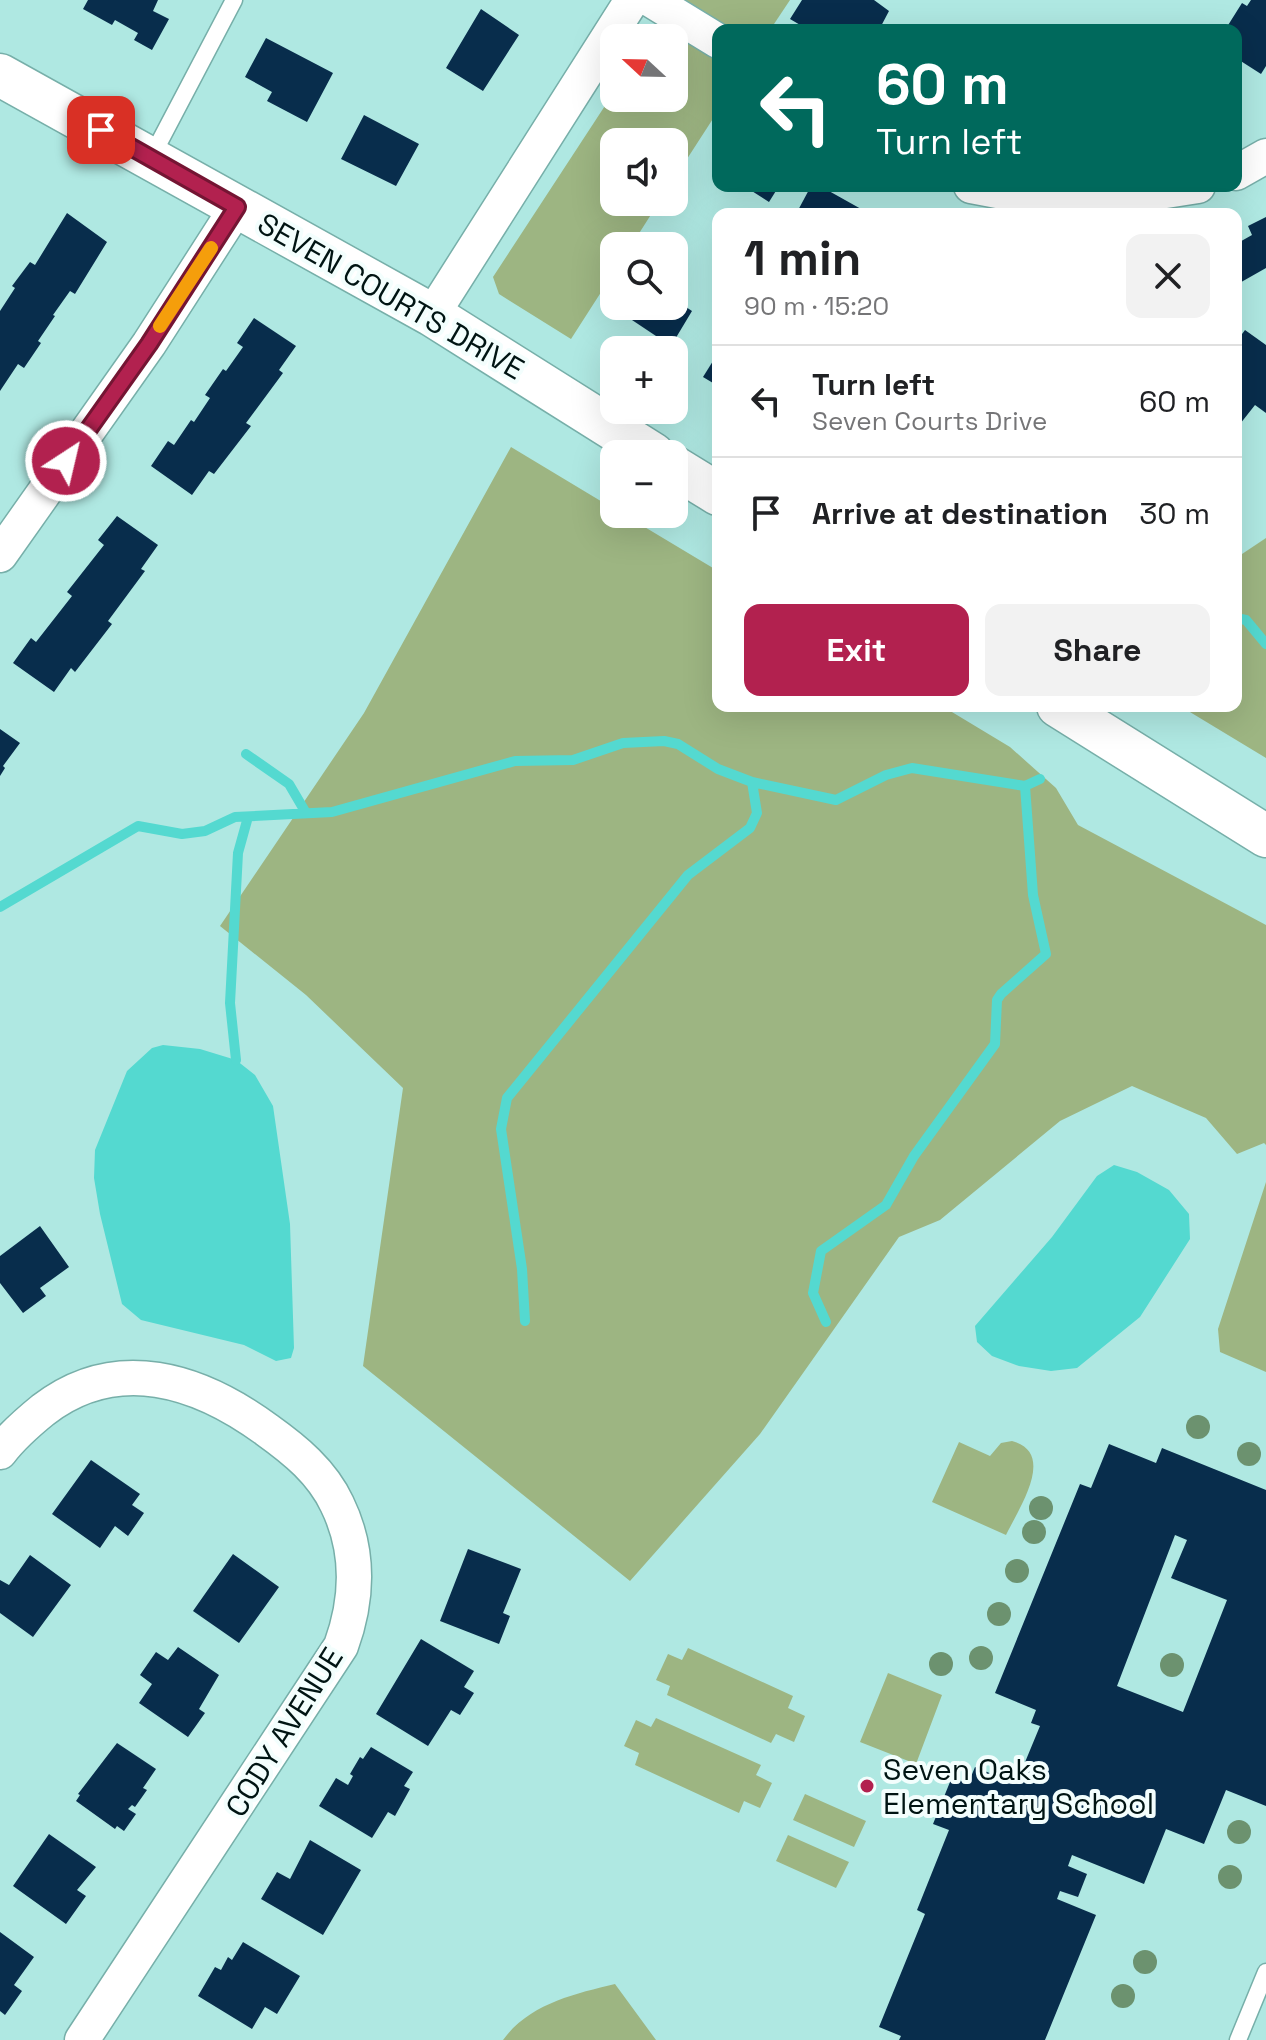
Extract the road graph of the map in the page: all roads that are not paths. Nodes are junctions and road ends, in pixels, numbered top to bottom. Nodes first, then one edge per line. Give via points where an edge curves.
1 (234, 0) edge
2 (632, 0) edge
3 (651, 0) edge
4 (712, 37) edge
5 (0, 75) edge
6 (1266, 156) edge
7 (151, 158) junction
8 (1242, 170) edge
9 (1003, 192) edge
10 (1160, 192) edge
11 (237, 207) junction
12 (432, 315) junction
13 (631, 440) edge
14 (688, 476) edge
15 (712, 490) edge
16 (0, 555) edge
17 (1068, 712) edge
18 (1266, 836) edge
19 (0, 1452) edge
20 (1266, 1972) edge
21 (82, 2040) edge
22 (1238, 2040) edge

1 - 7 lane
2 - 12 street
3 - 4 street
5 - 7 street, SEVEN COURTS DRIVE
6 - 8 street
7 - 11 street, SEVEN COURTS DRIVE
9 - 10 street via 1089,203
11 - 12 street, SEVEN COURTS DRIVE
11 - 16 street via 149,344
12 - 13 street, SEVEN COURTS DRIVE
14 - 15 street
17 - 18 street
19 - 21 street, CODY AVENUE via 50,1405 95,1383 155,1378 185,1385 248,1415 297,1451 337,1504 354,1566 351,1617 341,1646
20 - 22 lane

